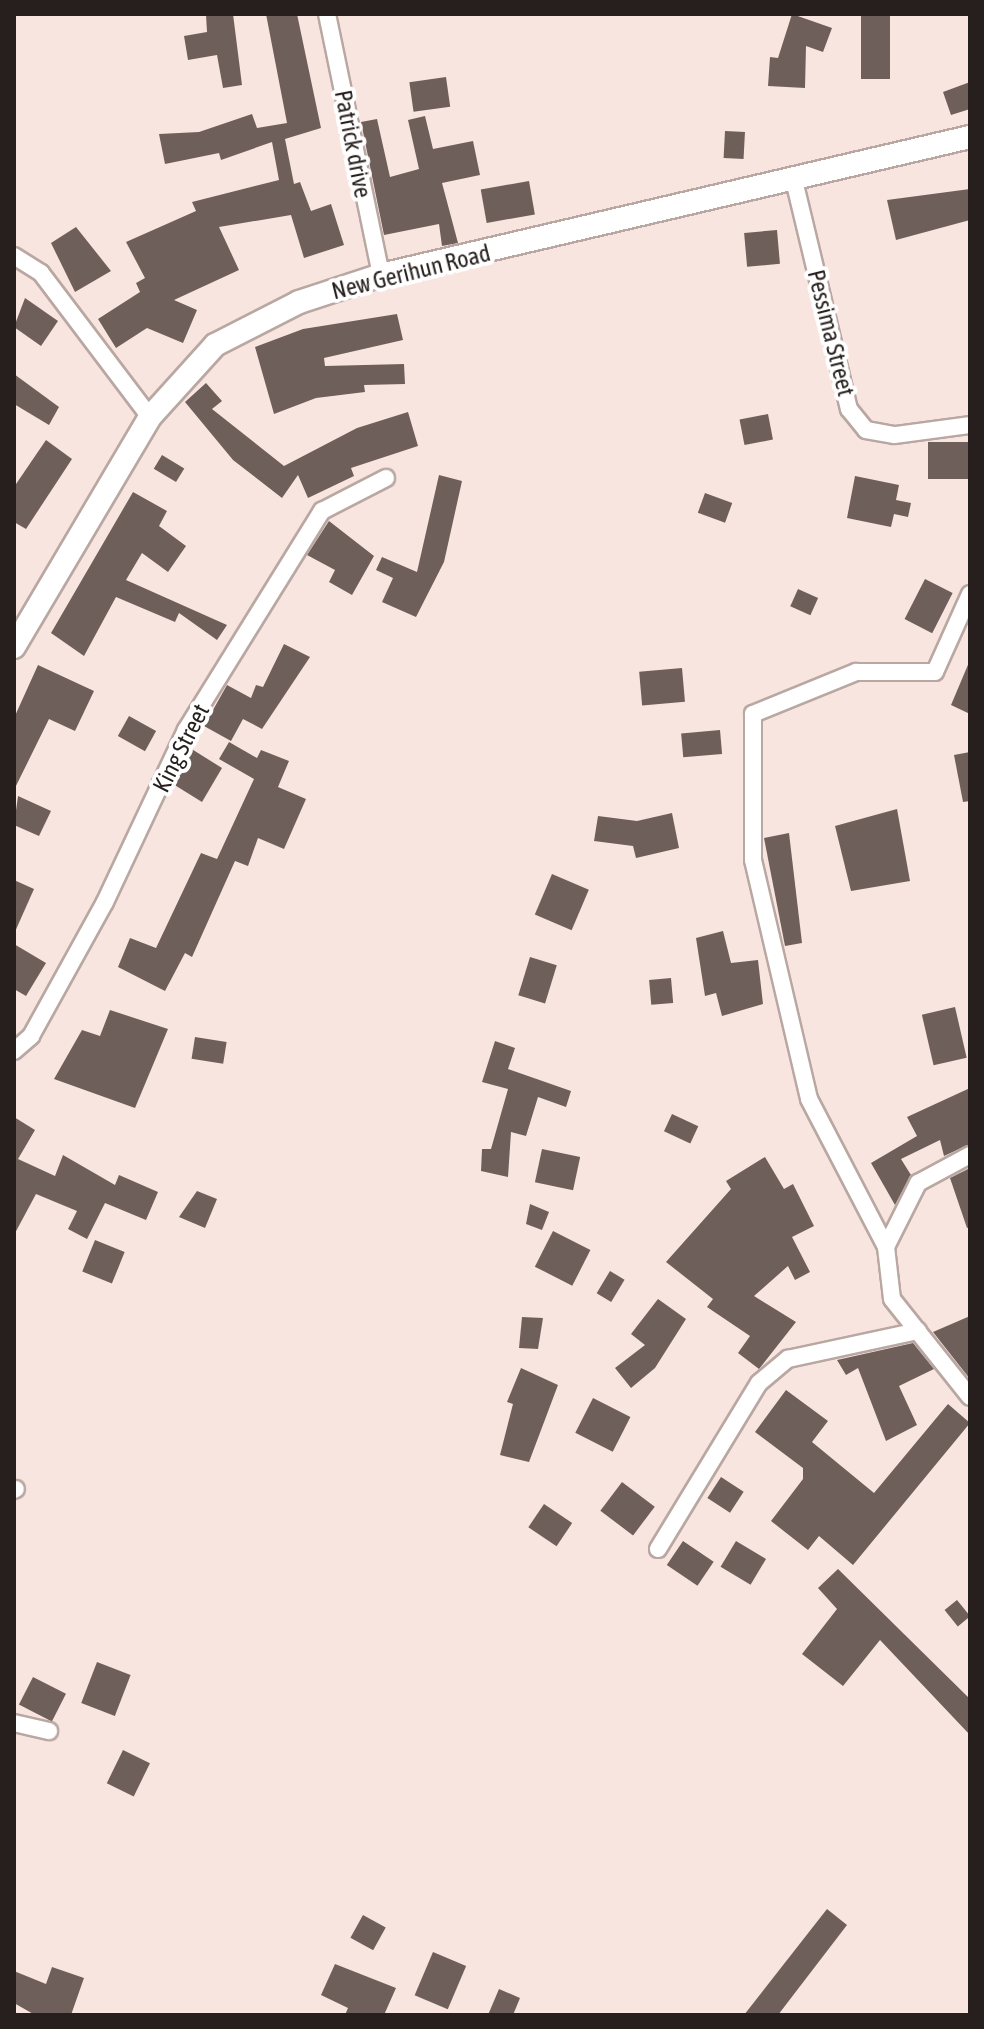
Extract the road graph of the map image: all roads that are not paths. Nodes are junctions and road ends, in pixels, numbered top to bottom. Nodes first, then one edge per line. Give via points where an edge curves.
1 (327, 14) edge
2 (970, 137) edge
3 (793, 176) junction
4 (14, 256) edge
5 (381, 275) junction
6 (150, 417) junction
7 (970, 425) edge
8 (386, 478) dead end
9 (970, 594) edge
10 (14, 647) edge
11 (14, 1051) edge
12 (970, 1155) edge
13 (886, 1247) junction
14 (918, 1331) junction
15 (970, 1397) edge
16 (658, 1549) dead end
17 (14, 1723) edge
18 (49, 1731) dead end

1 - 5 street, Patrick drive
2 - 3 street, New Gerihun Road
3 - 5 street, New Gerihun Road
3 - 7 street, Pessima Street via 849,409 866,430 895,435
4 - 6 street via 41,273
5 - 6 street, New Gerihun Road via 299,302 215,345
6 - 10 street, New Gerihun Road
8 - 11 street, King Street via 322,511 186,730 105,902 31,1036
9 - 13 street via 935,672 856,672 753,714 753,860 809,1099
12 - 13 street via 918,1183
13 - 14 street via 892,1299
14 - 15 street
14 - 16 street via 788,1359 759,1383
17 - 18 street

